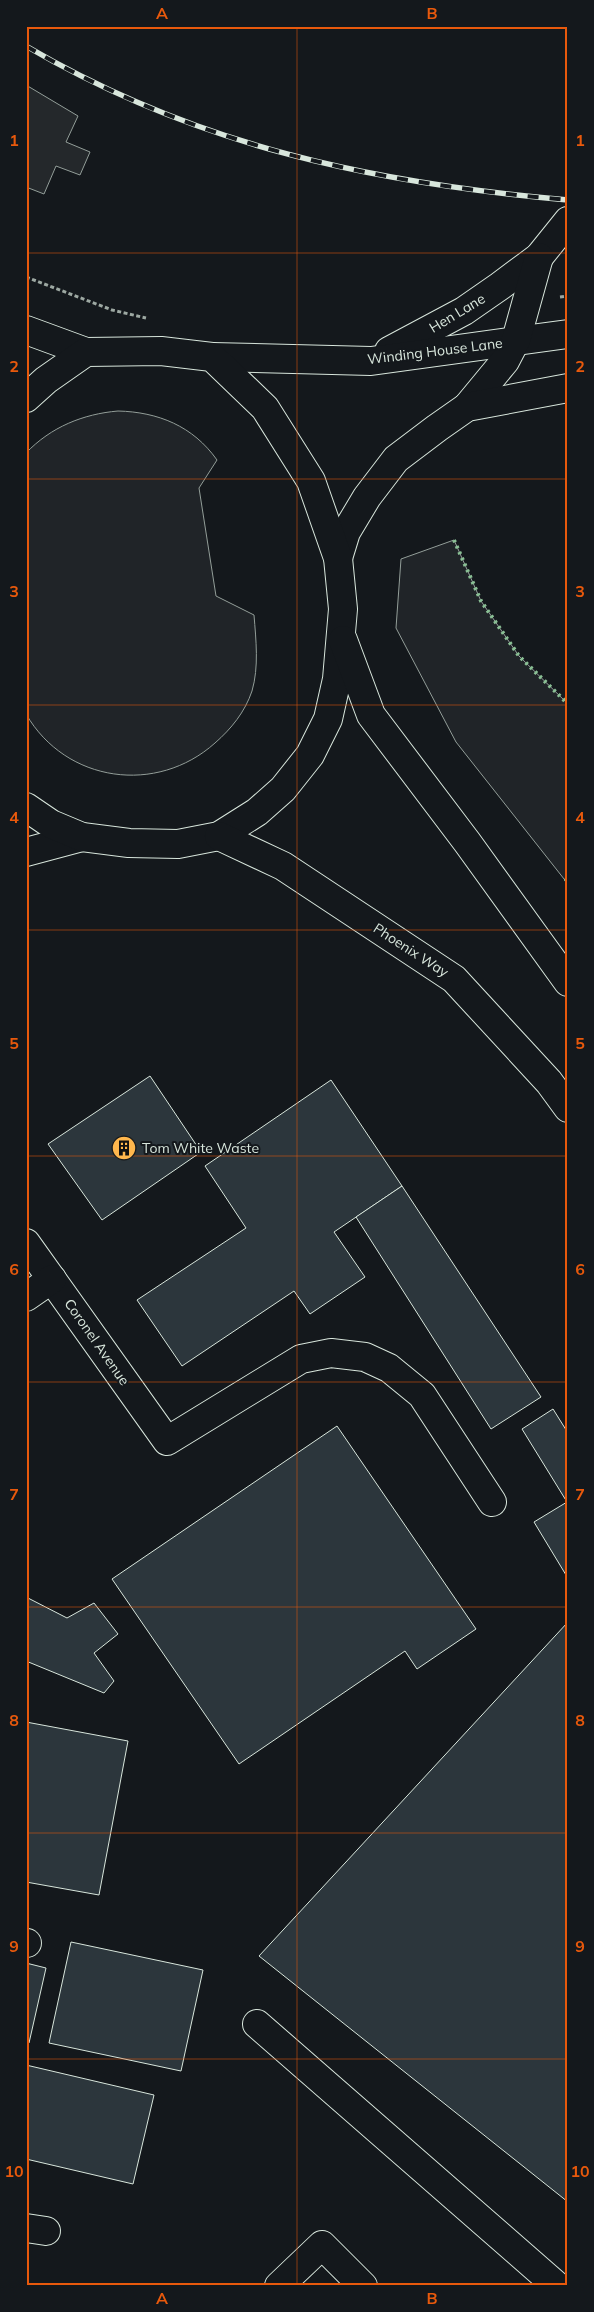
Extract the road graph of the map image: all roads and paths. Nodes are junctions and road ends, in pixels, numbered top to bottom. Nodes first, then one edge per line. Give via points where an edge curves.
1 (568, 221) edge
2 (539, 257) junction
3 (26, 278) edge
4 (150, 319) dead end
5 (26, 330) edge
6 (568, 334) edge
7 (516, 340) junction
8 (86, 352) junction
9 (212, 357) junction
10 (371, 361) junction
11 (568, 388) edge
12 (26, 398) edge
13 (467, 407) junction
14 (338, 558) junction
15 (342, 637) junction
16 (26, 807) edge
17 (219, 836) junction
18 (82, 837) junction
19 (26, 852) edge
20 (568, 982) edge
21 (568, 1108) edge
22 (26, 1243) edge
23 (52, 1279) junction
24 (26, 1297) edge
25 (492, 1502) dead end
26 (257, 2024) dead end
27 (279, 2286) edge
28 (363, 2286) edge
29 (557, 2286) edge

1 - 2 main road, Hen Lane
2 - 7 main road, Hen Lane
2 - 10 main road, Hen Lane via 464,312
3 - 4 path via 112,310
5 - 8 main road
6 - 7 main road, Winding House Lane
7 - 10 main road, Winding House Lane
7 - 13 main road, Hen Lane via 505,361
8 - 9 main road, Winding House Lane via 161,351
8 - 12 main road
9 - 10 main road, Winding House Lane
9 - 14 main road via 265,408 311,482
11 - 13 main road
13 - 14 main road via 396,460 367,497 346,532
14 - 15 main road
15 - 17 main road via 328,719 310,755 283,789 257,812
15 - 20 main road via 371,715
16 - 18 main road via 51,824
17 - 18 main road via 178,844 129,843
17 - 21 main road, Phoenix Way via 282,866 454,979 549,1082
18 - 19 main road
22 - 23 main road, Coronel Avenue
23 - 24 main road
23 - 25 main road, Coronel Avenue via 167,1441 301,1359 331,1352 365,1357 389,1368 422,1395
26 - 29 main road
27 - 28 main road via 322,2245

